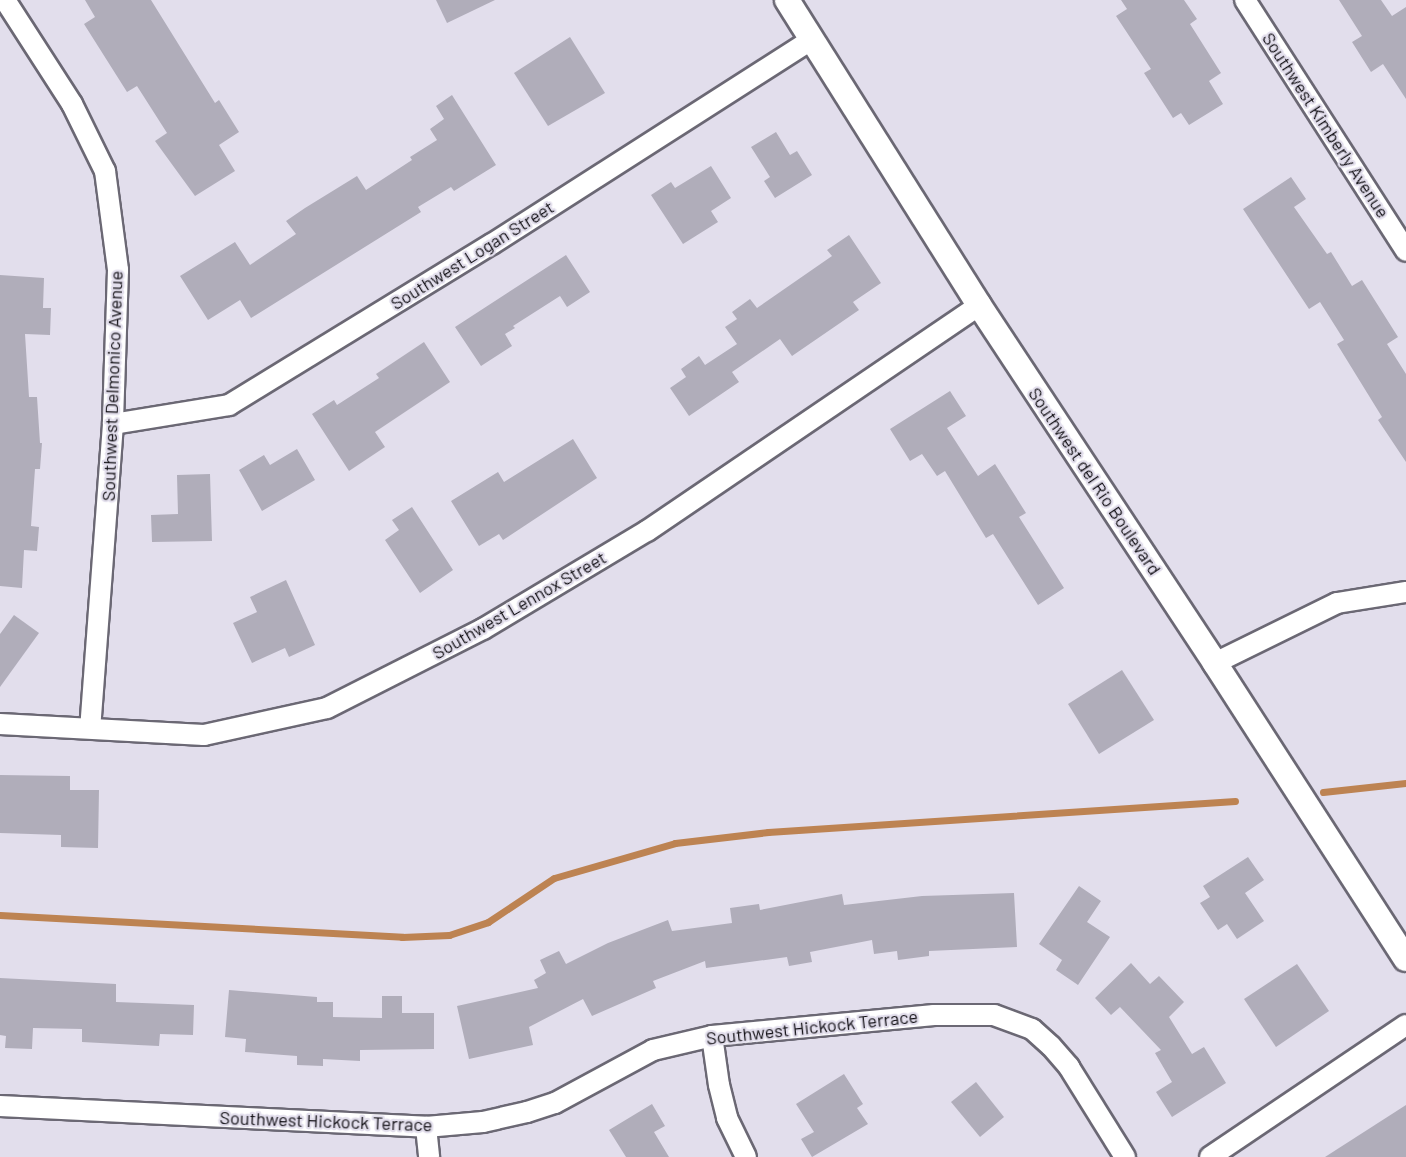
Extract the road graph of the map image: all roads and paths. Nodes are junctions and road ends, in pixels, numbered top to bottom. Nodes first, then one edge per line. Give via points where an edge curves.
1 (5, 0) edge
2 (787, 0) edge
3 (1245, 0) edge
4 (812, 39) junction
5 (1406, 251) edge
6 (978, 305) junction
7 (113, 424) junction
8 (1406, 592) edge
9 (1215, 663) junction
10 (0, 724) edge
11 (90, 727) junction
12 (1406, 959) edge
13 (1406, 1025) edge
14 (712, 1035) junction
15 (0, 1106) edge
16 (426, 1127) junction
17 (429, 1157) edge
18 (746, 1157) edge
19 (1125, 1157) edge
20 (1210, 1157) edge

1 - 7 street, Southwest Delmonico Avenue via 72,104 105,171 118,270
2 - 4 street, Southwest del Rio Boulevard
3 - 5 street, Southwest Kimberly Avenue
4 - 6 street, Southwest del Rio Boulevard
4 - 7 street, Southwest Logan Street via 492,244 229,405
6 - 9 street, Southwest del Rio Boulevard
6 - 11 street, Southwest Lennox Street via 646,531 483,629 327,708 204,735
7 - 11 street, Southwest Delmonico Avenue
8 - 9 street via 1337,603
9 - 12 street, Southwest del Rio Boulevard
10 - 11 street, Southwest Lennox Street
13 - 20 street
14 - 16 street, Southwest Hickock Terrace via 653,1050 555,1103 483,1122
14 - 18 street via 727,1118
14 - 19 street, Southwest Hickock Terrace via 934,1015 994,1015 1032,1029 1051,1046 1069,1067
15 - 16 street, Southwest Hickock Terrace
16 - 17 street

